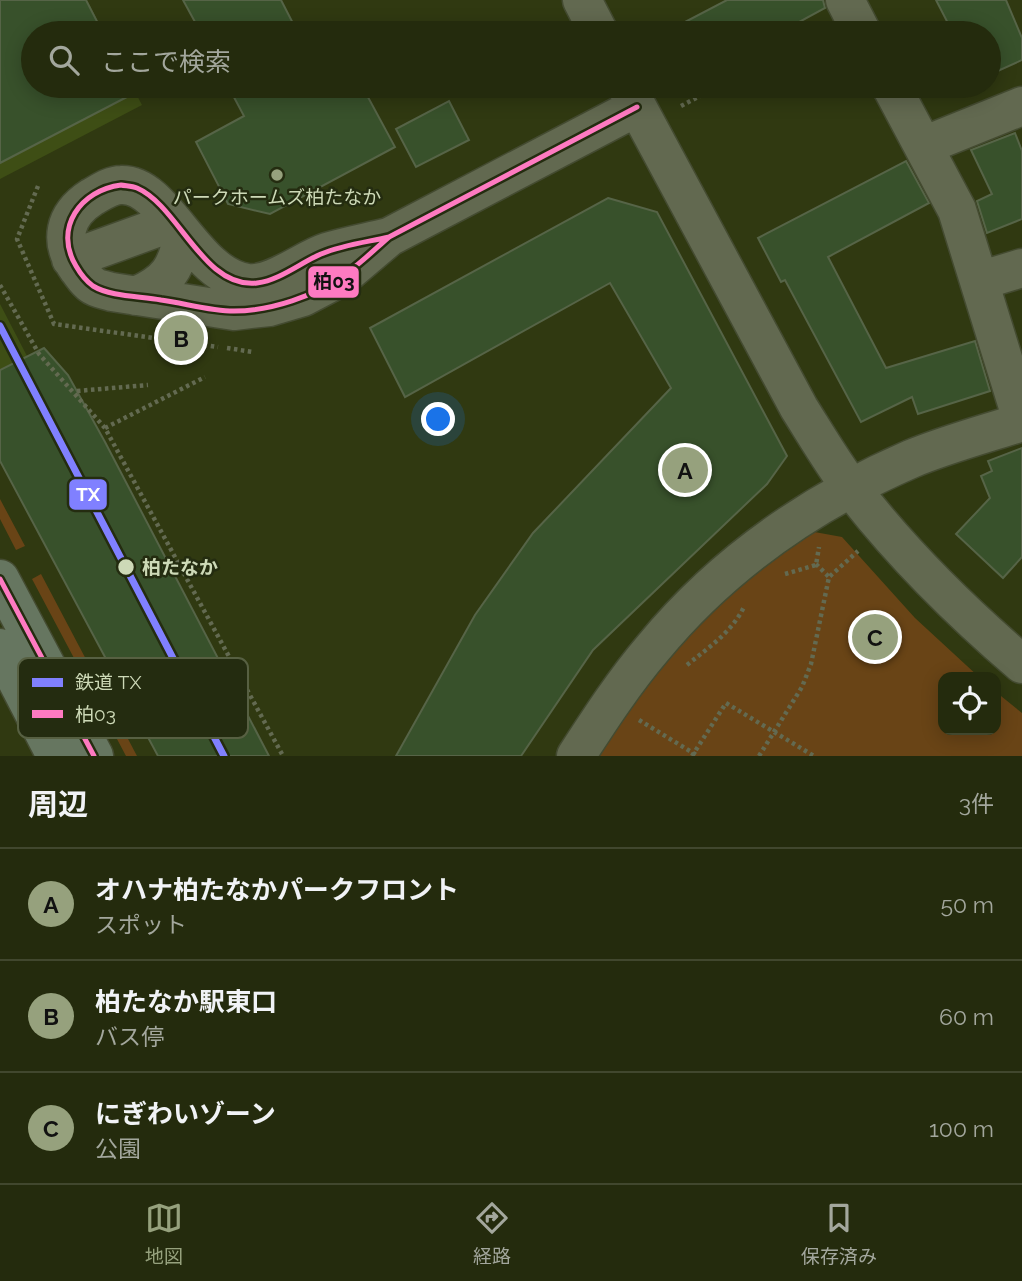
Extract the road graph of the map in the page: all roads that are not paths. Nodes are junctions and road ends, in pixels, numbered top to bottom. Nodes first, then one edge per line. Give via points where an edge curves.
1 (582, 0) edge
2 (845, 0) edge
3 (593, 21) edge
4 (856, 21) edge
5 (629, 98) edge
6 (633, 98) edge
7 (897, 98) edge
8 (1022, 106) edge
9 (923, 146) junction
10 (178, 228) junction
11 (389, 237) junction
12 (71, 259) junction
13 (1022, 268) edge
14 (979, 281) junction
15 (136, 296) junction
16 (1022, 421) edge
17 (851, 488) junction
18 (0, 579) edge
19 (0, 648) edge
20 (42, 658) edge
21 (1022, 664) edge
22 (18, 683) edge
23 (47, 738) edge
24 (84, 738) edge
25 (56, 756) edge
26 (94, 756) edge
27 (576, 756) edge

1 - 3 street
2 - 4 street
5 - 11 street
6 - 17 street via 799,408
7 - 9 street
8 - 9 street
9 - 14 street via 957,210
10 - 11 street via 214,266 250,284 324,253
10 - 12 street
10 - 12 street via 158,203 122,184 106,189 75,211 67,226
10 - 15 street via 178,261 156,288
11 - 15 street via 343,276 269,307 234,310
12 - 15 street via 93,286
13 - 14 street
14 - 16 street
16 - 17 street via 914,458
17 - 21 street via 915,564
17 - 27 street via 782,528 726,571 652,648 634,715
18 - 20 main road
19 - 22 main road
23 - 25 main road
24 - 26 main road

